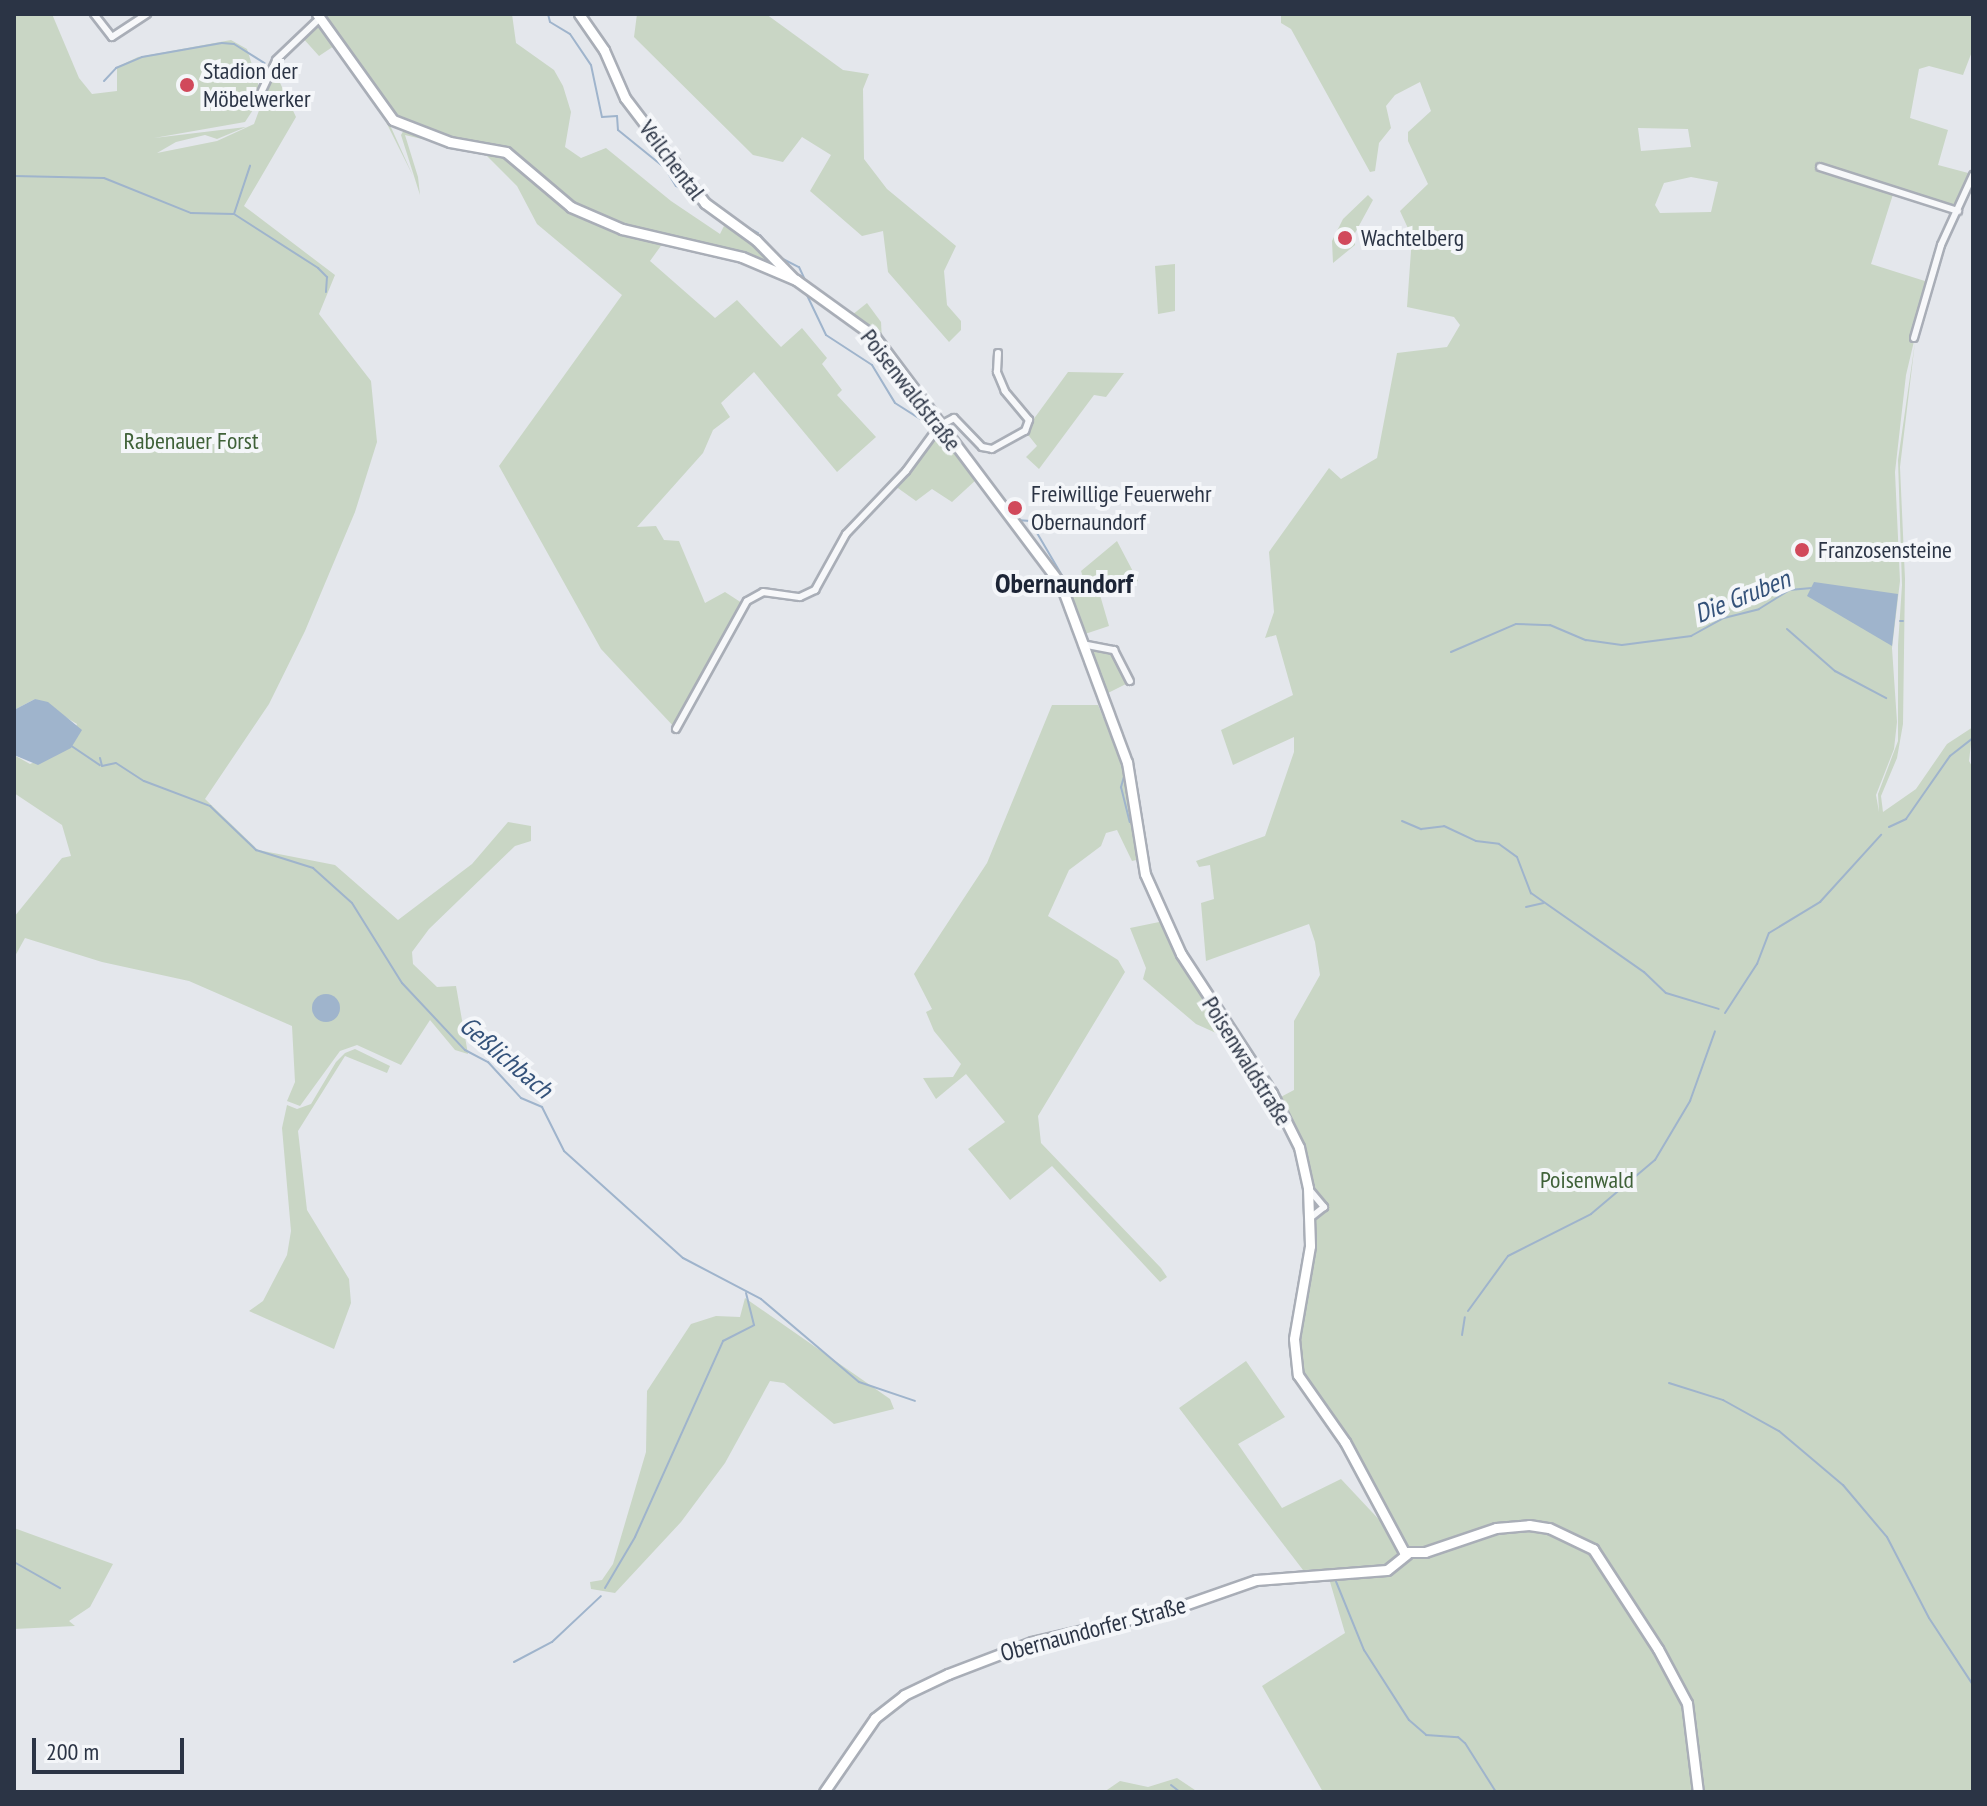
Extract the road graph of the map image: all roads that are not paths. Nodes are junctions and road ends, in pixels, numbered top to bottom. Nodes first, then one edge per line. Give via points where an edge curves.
1 (94, 14) edge
2 (147, 14) edge
3 (579, 14) edge
4 (318, 16) edge
5 (260, 95) dead end
6 (1820, 167) dead end
7 (1973, 175) edge
8 (1958, 211) junction
9 (796, 280) junction
10 (1914, 338) dead end
11 (998, 353) dead end
12 (937, 429) junction
13 (1082, 644) junction
14 (1130, 681) dead end
15 (676, 729) dead end
16 (1407, 1554) junction
17 (824, 1792) edge
18 (1698, 1792) edge

1 - 2 street via 112,37
3 - 9 street, Veilchental via 604,50 625,98 705,203 756,240
4 - 5 street via 276,60
4 - 9 street, Poisenwaldstraße via 393,120 450,142 506,152 571,207 655,238 742,257
6 - 8 street
7 - 8 street
8 - 10 street via 1941,245
9 - 12 street, Poisenwaldstraße via 866,328
11 - 12 street via 997,372 1005,391 1029,420 1025,431 992,449 982,447 954,418
12 - 13 street, Poisenwaldstraße via 1047,561
12 - 15 street via 898,481 846,534 815,590 800,597 763,592 747,601
13 - 14 street via 1114,650
13 - 16 street, Poisenwaldstraße via 1127,762 1145,874 1181,954 1272,1093 1303,1159 1310,1218 1294,1339 1296,1371 1345,1442
16 - 17 street, Obernaundorfer Straße via 1387,1570 1256,1580 1170,1610 1032,1642 948,1674 904,1695 875,1718
16 - 18 street, Obernaundorfer Straße via 1496,1528 1529,1525 1549,1528 1593,1549 1687,1703

